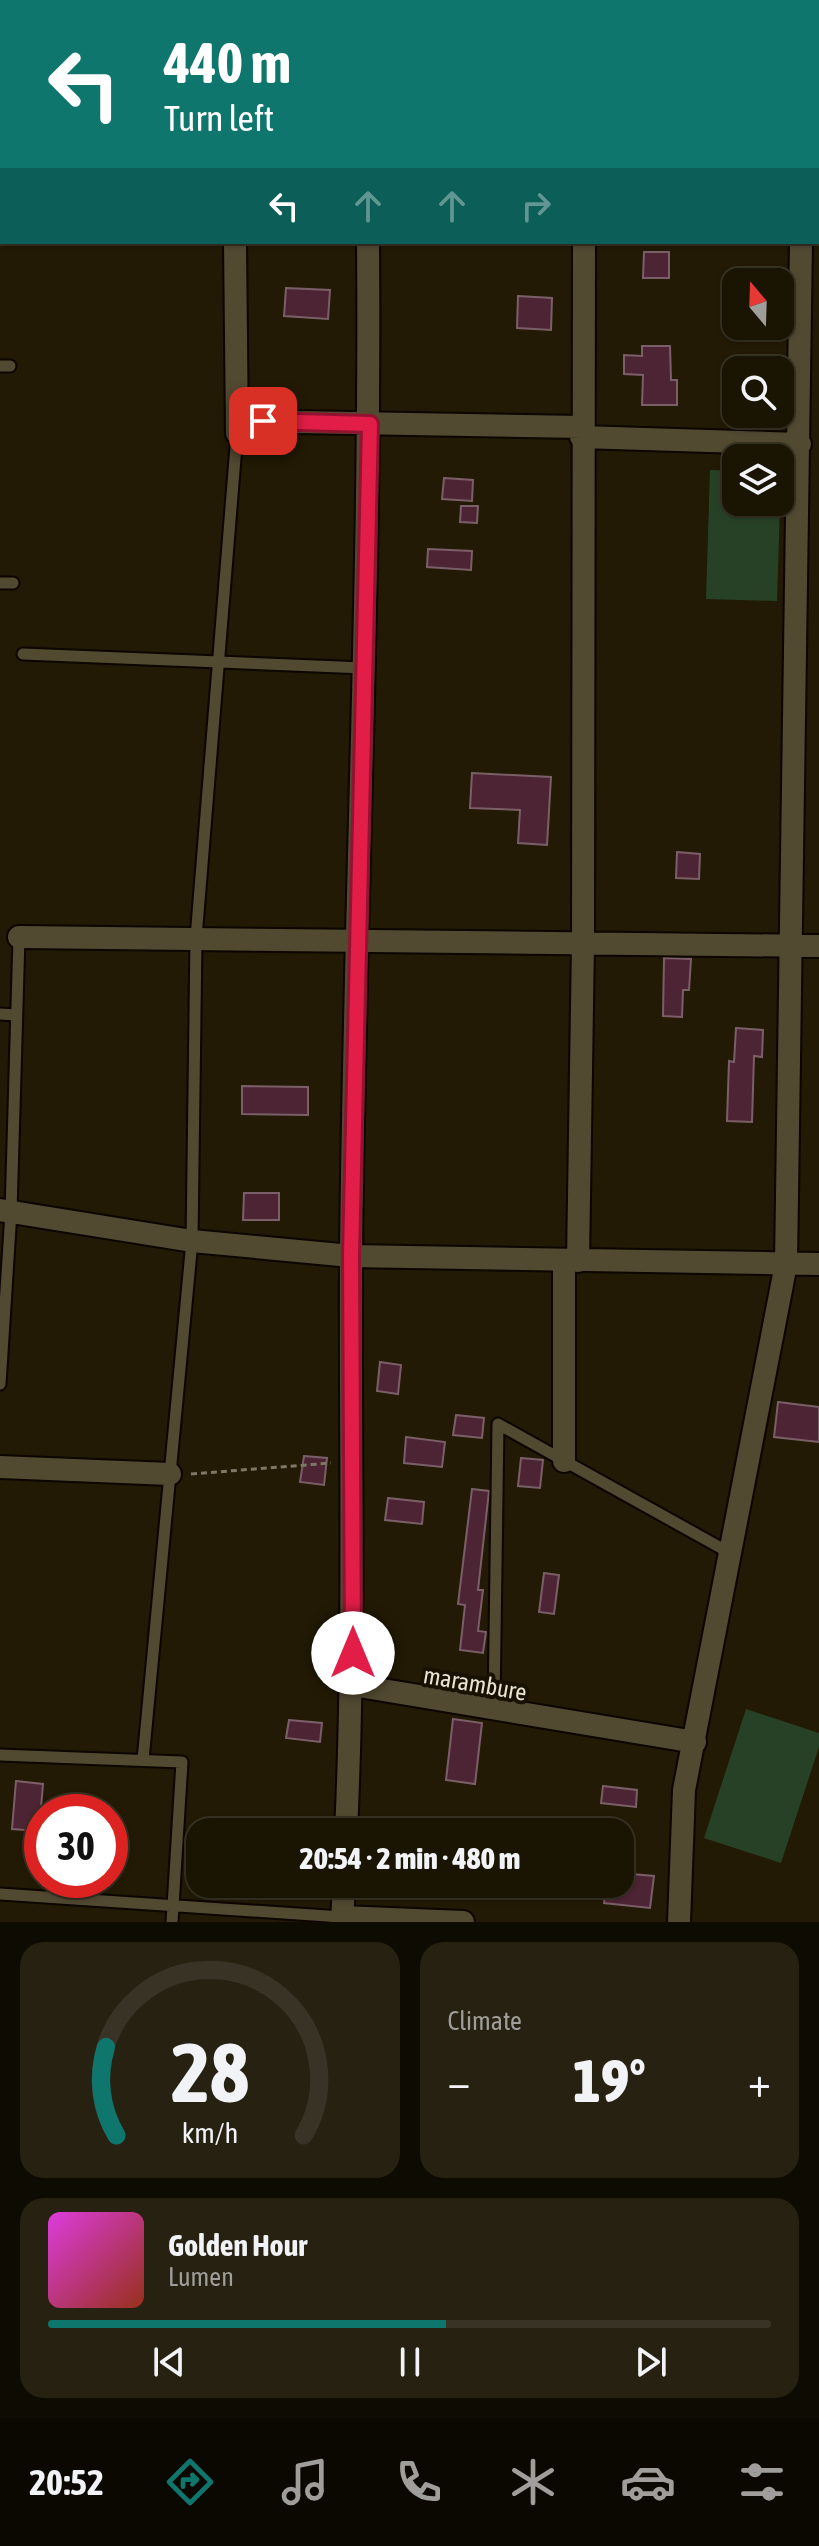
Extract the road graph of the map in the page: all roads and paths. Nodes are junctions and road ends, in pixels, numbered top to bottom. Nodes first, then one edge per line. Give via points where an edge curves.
1 (235, 244) edge
2 (368, 244) edge
3 (584, 244) edge
4 (801, 244) edge
5 (370, 424) junction
6 (237, 427) junction
7 (582, 432) junction
8 (800, 444) junction
9 (0, 583) edge
10 (13, 583) dead end
11 (23, 654) dead end
12 (218, 663) junction
13 (364, 668) junction
14 (19, 937) joint
15 (196, 938) junction
16 (358, 941) junction
17 (583, 943) junction
18 (793, 945) junction
19 (819, 946) edge
20 (0, 1014) edge
21 (16, 1015) junction
22 (6, 1211) edge
23 (192, 1241) junction
24 (351, 1256) junction
25 (571, 1261) junction
26 (786, 1264) junction
27 (819, 1264) edge
28 (0, 1384) edge
29 (564, 1461) junction
30 (341, 1462) dead end
31 (0, 1467) edge
32 (174, 1475) junction
33 (731, 1553) junction
34 (353, 1685) junction
35 (494, 1707) junction
36 (695, 1742) junction
37 (0, 1755) edge
38 (143, 1760) junction
39 (347, 1818) edge
40 (0, 1894) edge
41 (343, 1898) edge
42 (173, 1904) junction
43 (342, 1919) edge
44 (172, 1922) edge
45 (463, 1922) edge
46 (679, 1922) edge

1 - 6 street
2 - 5 street
3 - 7 street
4 - 8 street
5 - 6 street
5 - 7 street
5 - 13 street
6 - 12 lane
7 - 8 street
7 - 17 street
8 - 18 street
9 - 10 lane
11 - 12 lane
12 - 13 lane
12 - 15 lane
13 - 16 street
14 - 15 street
14 - 21 lane
15 - 16 street
15 - 23 lane
16 - 17 street
16 - 24 street
17 - 18 street
17 - 25 street
18 - 19 street
18 - 26 street
20 - 21 lane
21 - 22 lane
22 - 23 street
22 - 28 lane
23 - 24 street
23 - 32 lane
24 - 25 street
24 - 34 street
25 - 26 street
25 - 29 street
26 - 27 street
26 - 33 street
29 - 33 lane
29 - 35 lane via 498,1424
30 - 32 path
31 - 32 street
32 - 38 lane
33 - 36 street
34 - 35 street
34 - 39 street
35 - 36 street
36 - 46 street via 684,1790
37 - 38 lane
38 - 42 lane via 182,1762
40 - 42 lane
41 - 43 street
42 - 43 lane
42 - 44 lane
43 - 45 street

